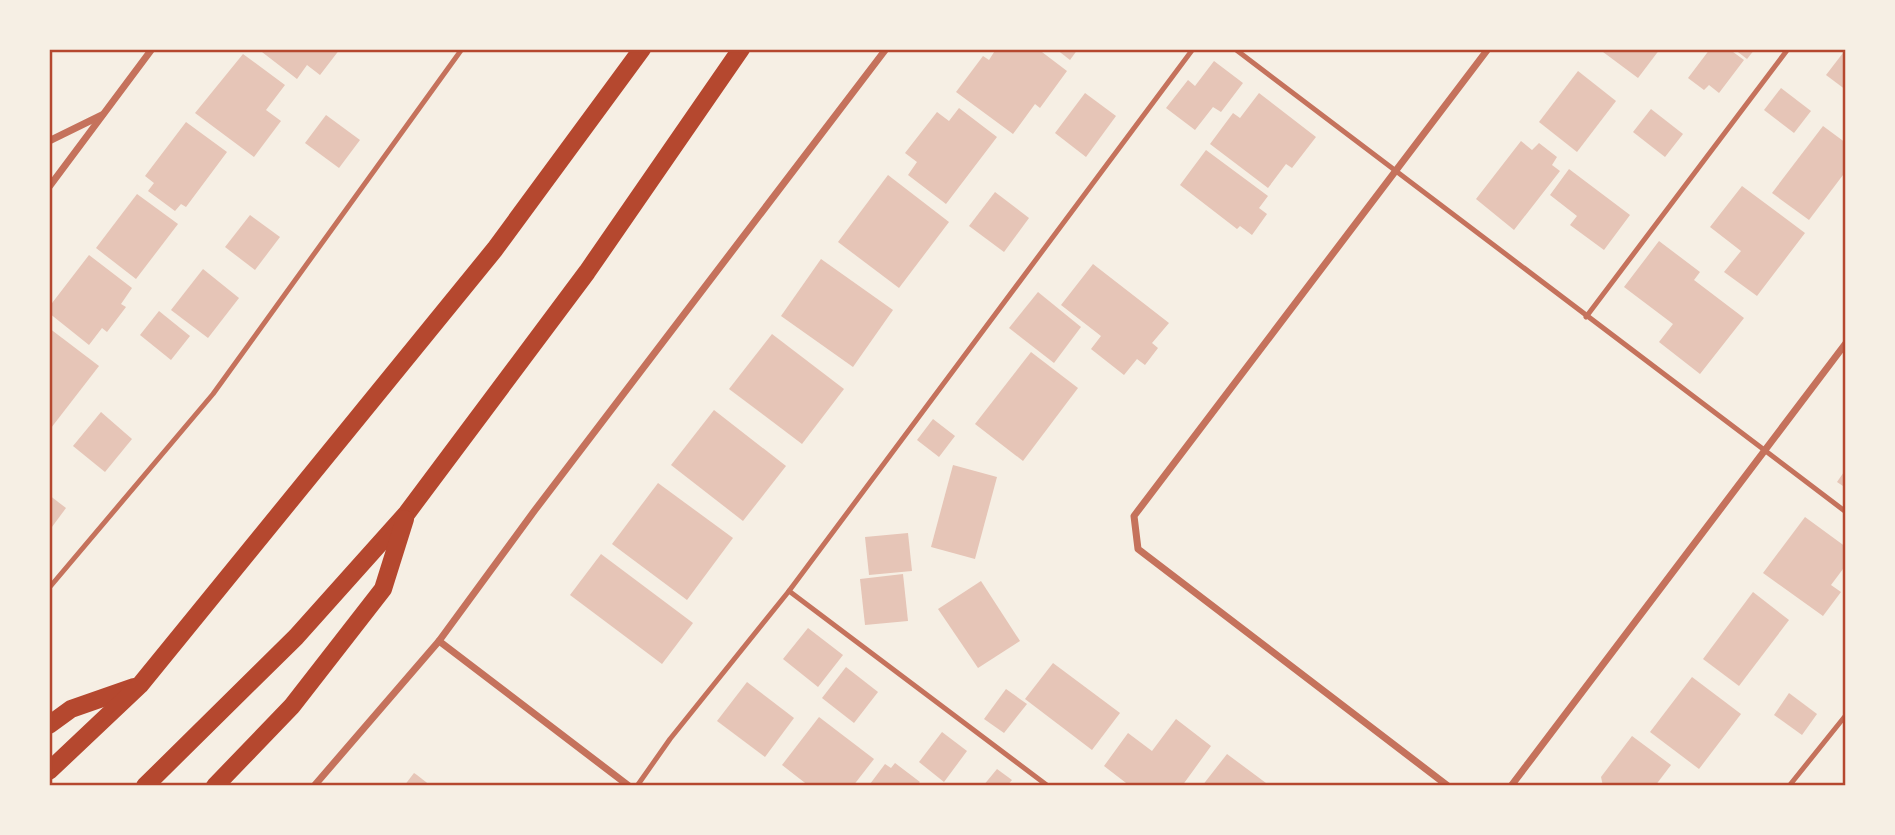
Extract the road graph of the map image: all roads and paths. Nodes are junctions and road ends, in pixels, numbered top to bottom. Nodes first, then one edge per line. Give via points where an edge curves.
1 (152, 49) edge
2 (462, 49) edge
3 (642, 49) edge
4 (741, 49) edge
5 (886, 49) edge
6 (1193, 49) edge
7 (1235, 49) edge
8 (1488, 49) edge
9 (1788, 49) edge
10 (103, 115) junction
11 (49, 141) edge
12 (1395, 170) junction
13 (49, 187) edge
14 (1586, 317) junction
15 (1846, 343) edge
16 (1765, 450) junction
17 (1846, 512) edge
18 (407, 513) junction
19 (49, 588) edge
20 (789, 591) junction
21 (439, 641) junction
22 (140, 685) junction
23 (1846, 715) edge
24 (49, 725) edge
25 (49, 771) edge
26 (145, 786) edge
27 (215, 786) edge
28 (314, 786) edge
29 (629, 786) edge
30 (637, 786) edge
31 (1048, 786) edge
32 (1448, 786) edge
33 (1511, 786) edge
34 (1789, 786) edge

1 - 10 street
2 - 19 lane via 213,394
3 - 22 main road via 495,249
4 - 18 main road via 587,272
5 - 21 street
6 - 20 lane
7 - 12 lane
8 - 12 street
9 - 14 lane
10 - 11 street
10 - 13 street
12 - 14 lane
12 - 32 street via 1134,516 1138,550
14 - 16 lane
15 - 16 street
16 - 17 lane
16 - 33 street
18 - 26 main road via 296,637
18 - 27 main road via 383,589 292,706
20 - 30 lane
20 - 31 lane
21 - 28 street
21 - 29 street
22 - 24 main road via 71,709
22 - 25 main road
23 - 34 lane

